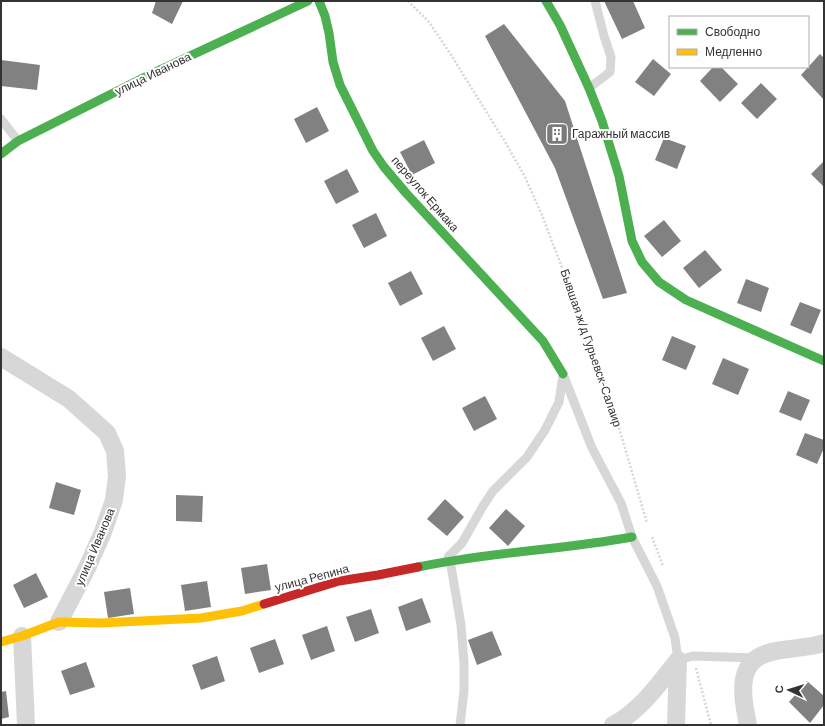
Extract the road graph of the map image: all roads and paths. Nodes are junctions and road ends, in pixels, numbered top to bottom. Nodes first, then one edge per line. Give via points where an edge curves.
1 (408, 1) edge
2 (546, 1) edge
3 (595, 1) edge
4 (306, 2) edge
5 (589, 88) junction
6 (1, 119) edge
7 (18, 141) junction
8 (1, 154) edge
9 (1, 357) edge
10 (824, 361) edge
11 (563, 374) junction
12 (648, 525) dead end
13 (650, 532) dead end
14 (632, 537) junction
15 (446, 561) junction
16 (664, 568) dead end
17 (58, 622) junction
18 (22, 636) junction
19 (1, 642) edge
20 (824, 643) edge
21 (685, 658) junction
22 (758, 658) junction
23 (26, 725) edge
24 (460, 725) edge
25 (613, 725) edge
26 (676, 725) edge
27 (710, 725) edge
28 (748, 725) edge

1 - 12 path, Бывшая ж/д Гурьевск-Салаир via 429,22 451,55 508,145 525,177 542,215 607,387
2 - 5 street
3 - 5 lane via 611,57 610,72
4 - 7 street, улица Иванова via 151,74
4 - 11 street, переулок Ермака via 327,22 332,62 340,85 384,168 543,340
5 - 10 street via 611,147 632,241 642,262 659,282 686,300
6 - 7 lane
7 - 8 street, улица Иванова
9 - 17 street, улица Иванова via 69,399 107,433 114,452 118,476 112,507 87,568
11 - 14 lane via 592,448 621,503
11 - 15 lane via 559,402 545,430 526,457 493,491 462,543
13 - 16 path
14 - 15 street, улица Репина via 594,544
14 - 21 lane via 658,586 675,638
15 - 17 street, улица Репина via 339,581 242,611 202,618 101,623
15 - 24 lane via 461,625 464,691
17 - 18 street, улица Репина
18 - 19 street, улица Репина
18 - 23 street
20 - 22 street via 774,651
21 - 22 lane
21 - 25 street via 625,719
21 - 26 street
21 - 27 path
22 - 28 street via 743,677 742,689

